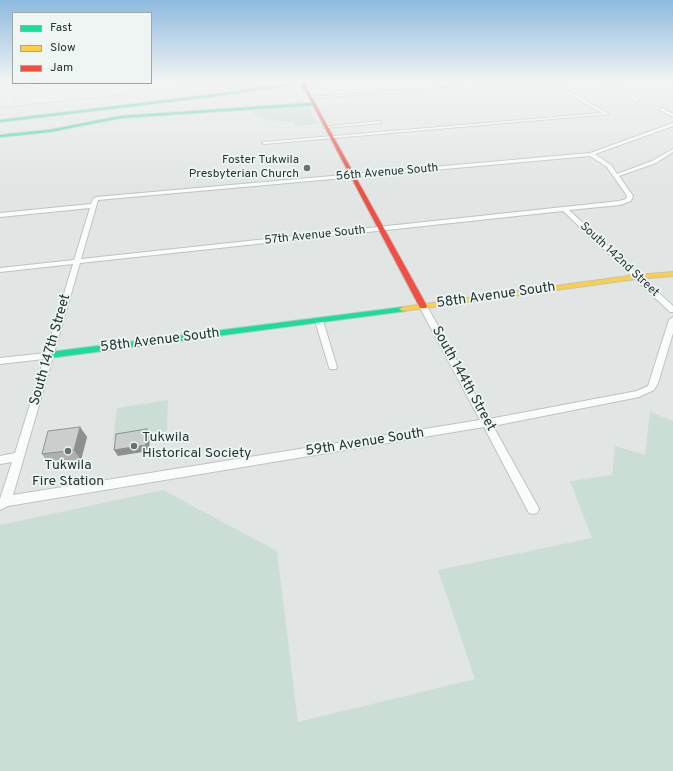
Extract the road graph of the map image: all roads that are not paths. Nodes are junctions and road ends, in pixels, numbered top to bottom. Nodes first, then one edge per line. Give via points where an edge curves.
1 (35, 117) edge
2 (52, 117) edge
3 (121, 117) edge
4 (320, 117) edge
5 (571, 117) edge
6 (0, 121) edge
7 (380, 122) dead end
8 (0, 124) edge
9 (673, 124) edge
10 (325, 127) junction
11 (0, 136) edge
12 (331, 137) junction
13 (264, 143) dead end
14 (673, 150) edge
15 (592, 154) junction
16 (352, 176) junction
17 (616, 176) junction
18 (95, 203) junction
19 (564, 209) junction
20 (0, 215) edge
21 (380, 229) junction
22 (76, 262) junction
23 (0, 270) edge
24 (673, 274) edge
25 (636, 277) junction
26 (423, 306) junction
27 (673, 310) edge
28 (673, 320) edge
29 (319, 321) junction
30 (50, 355) junction
31 (0, 362) edge
32 (333, 367) dead end
33 (486, 423) junction
34 (19, 457) junction
35 (0, 460) edge
36 (3, 503) edge
37 (533, 509) dead end

1 - 6 main road
2 - 8 main road
3 - 11 main road via 49,131
4 - 10 main road, South 144th Street
5 - 12 street
7 - 10 street
9 - 15 street, 56th Avenue South
10 - 12 main road, South 144th Street
12 - 13 street
12 - 16 main road, South 144th Street
14 - 17 street via 654,162
15 - 16 street, 56th Avenue South
15 - 17 street via 609,166
16 - 18 street, 56th Avenue South
16 - 21 main road, South 144th Street
17 - 19 street, 57th Avenue South via 630,196 630,200
18 - 20 street, 56th Avenue South
18 - 22 street, South 147th Street
19 - 21 street, 57th Avenue South
19 - 25 street, South 142nd Street
21 - 22 street, 57th Avenue South
21 - 26 main road, South 144th Street
22 - 23 street, 57th Avenue South
22 - 30 street, South 147th Street
24 - 25 main road, 58th Avenue South
25 - 26 main road, 58th Avenue South
25 - 27 street, South 142nd Street
26 - 29 main road, 58th Avenue South
26 - 33 street, South 144th Street
28 - 33 street, 59th Avenue South via 654,383 646,391
29 - 30 main road, 58th Avenue South
29 - 32 street
30 - 31 street, 58th Avenue South
30 - 34 street, South 147th Street
33 - 36 street, 59th Avenue South
33 - 37 street, South 144th Street
34 - 35 street
34 - 36 street, South 147th Street

